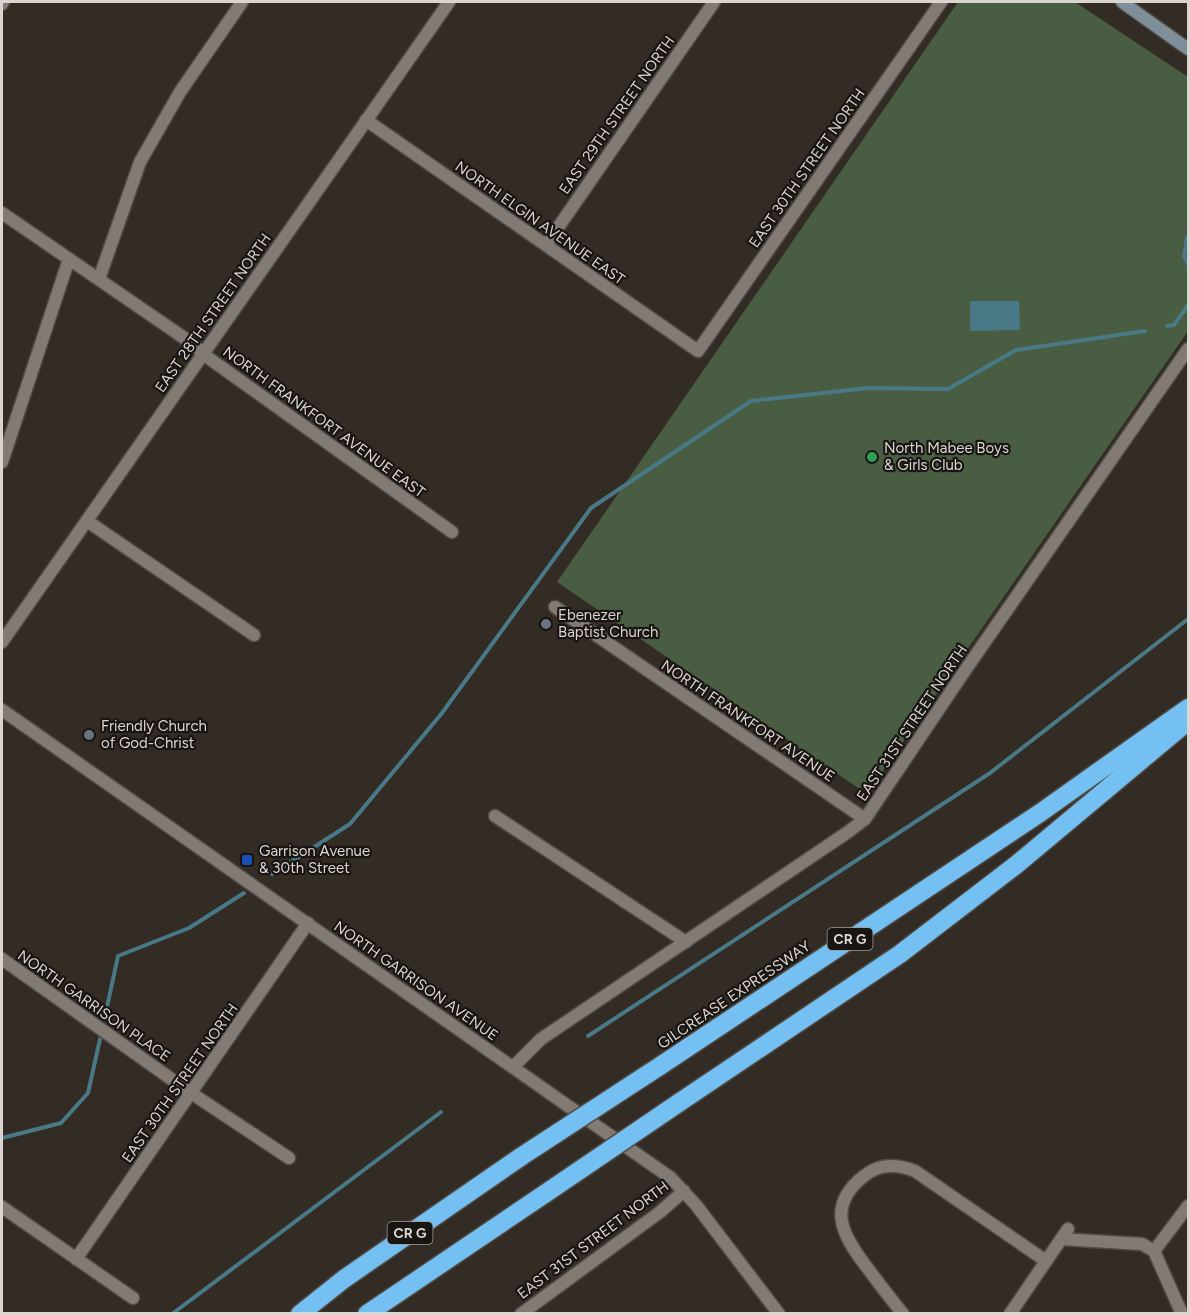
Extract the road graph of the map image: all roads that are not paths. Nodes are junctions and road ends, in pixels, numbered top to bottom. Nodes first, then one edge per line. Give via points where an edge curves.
1 (242, 2) edge
2 (449, 2) edge
3 (714, 2) edge
4 (941, 2) edge
5 (1122, 2) edge
6 (1188, 49) edge
7 (366, 120) junction
8 (2, 213) edge
9 (546, 245) junction
10 (69, 260) junction
11 (99, 279) junction
12 (1188, 348) edge
13 (698, 351) joint
14 (203, 354) junction
15 (2, 462) edge
16 (87, 520) junction
17 (452, 532) dead end
18 (555, 607) dead end
19 (254, 635) dead end
20 (2, 642) edge
21 (1188, 708) edge
22 (2, 710) edge
23 (1188, 721) edge
24 (495, 816) dead end
25 (865, 819) junction
26 (308, 923) junction
27 (686, 942) junction
28 (2, 959) edge
29 (513, 1066) junction
30 (191, 1093) junction
31 (289, 1158) dead end
32 (684, 1191) junction
33 (1188, 1206) edge
34 (2, 1207) edge
35 (1155, 1251) junction
36 (76, 1259) junction
37 (1046, 1261) junction
38 (133, 1298) dead end
39 (300, 1314) edge
40 (367, 1314) edge
41 (521, 1314) edge
42 (779, 1314) edge
43 (903, 1314) edge
44 (1010, 1314) edge
45 (1182, 1314) edge

1 - 11 street via 180,92 140,162
2 - 7 street, EAST 28TH STREET NORTH
3 - 9 street, EAST 29TH STREET NORTH
4 - 13 street, EAST 30TH STREET NORTH
5 - 6 main road
7 - 9 street, NORTH ELGIN AVENUE EAST
7 - 14 street, EAST 28TH STREET NORTH
8 - 10 street, NORTH FRANKFORT AVENUE EAST
9 - 13 street, NORTH ELGIN AVENUE EAST
10 - 11 street, NORTH FRANKFORT AVENUE EAST
10 - 15 street
11 - 14 street, NORTH FRANKFORT AVENUE EAST
12 - 25 street, EAST 31ST STREET NORTH
14 - 16 street, EAST 28TH STREET NORTH
14 - 17 street, NORTH FRANKFORT AVENUE EAST
16 - 19 street
16 - 20 street, EAST 28TH STREET NORTH
18 - 25 street, NORTH FRANKFORT AVENUE
21 - 39 highway, GILCREASE EXPRESSWAY / CR G, bridge via 1040,813 522,1156 344,1279
22 - 26 street, NORTH GARRISON AVENUE
23 - 40 highway, CR G, bridge via 1016,865 900,954
24 - 27 street
25 - 27 street, EAST 31ST STREET NORTH
26 - 29 street, NORTH GARRISON AVENUE
26 - 30 street, EAST 30TH STREET NORTH
27 - 29 street, EAST 31ST STREET NORTH via 541,1039
28 - 30 street, NORTH GARRISON PLACE
29 - 32 street, NORTH GARRISON AVENUE via 656,1166
30 - 31 street, NORTH GARRISON PLACE
30 - 36 street, EAST 30TH STREET NORTH
32 - 41 street, EAST 31ST STREET NORTH
32 - 42 street, NORTH GARRISON AVENUE
33 - 35 street
34 - 36 street
35 - 37 street via 1142,1244 1064,1234
35 - 45 street
36 - 38 street
37 - 43 street via 915,1171 903,1166 877,1167 859,1179 847,1194 840,1221 851,1248
37 - 44 street

